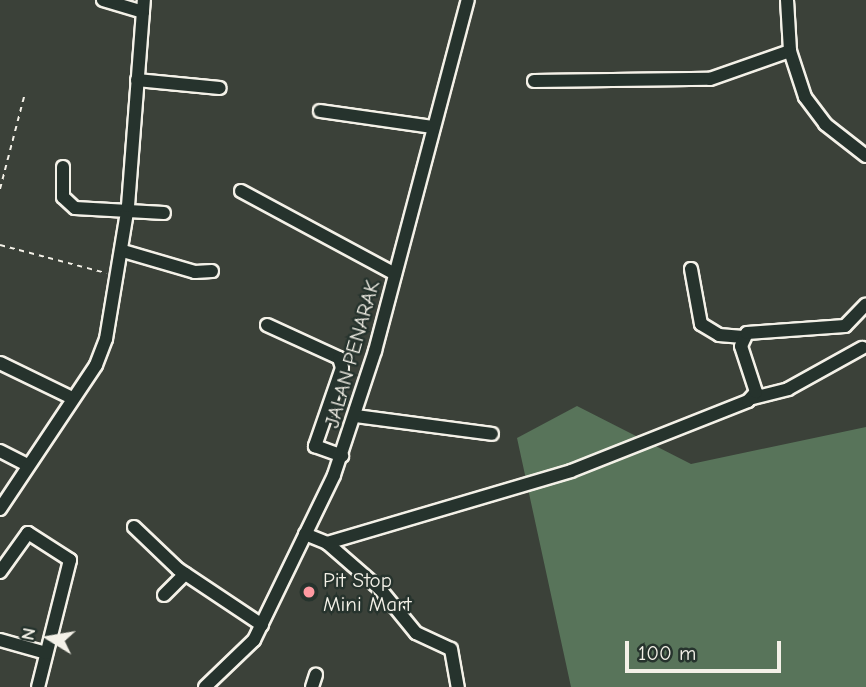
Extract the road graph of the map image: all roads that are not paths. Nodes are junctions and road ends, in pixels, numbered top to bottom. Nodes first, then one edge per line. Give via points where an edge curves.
1 (103, 0) edge
2 (468, 0) edge
3 (787, 0) edge
4 (144, 6) edge
5 (790, 51) junction
6 (137, 80) junction
7 (534, 81) dead end
8 (220, 88) dead end
9 (320, 111) dead end
10 (432, 127) junction
11 (863, 149) edge
12 (63, 167) dead end
13 (242, 191) dead end
14 (127, 213) junction
15 (164, 213) dead end
16 (123, 251) junction
17 (691, 269) dead end
18 (212, 271) dead end
19 (395, 274) junction
20 (866, 304) edge
21 (267, 325) dead end
22 (743, 337) junction
23 (862, 348) dead end
24 (0, 363) edge
25 (72, 398) junction
26 (753, 398) junction
27 (356, 416) junction
28 (492, 434) dead end
29 (0, 451) edge
30 (342, 456) junction
31 (28, 465) junction
32 (0, 509) edge
33 (134, 527) dead end
34 (305, 534) junction
35 (327, 542) junction
36 (0, 572) edge
37 (185, 574) junction
38 (164, 595) dead end
39 (262, 625) junction
40 (0, 640) edge
41 (46, 653) junction
42 (455, 684) edge
43 (38, 687) edge
44 (205, 687) edge

1 - 4 street
2 - 10 street, JALAN PENARAK
3 - 5 street
4 - 6 street
5 - 7 street via 710,79
5 - 11 street via 805,97 825,124
6 - 8 street
6 - 14 street
9 - 10 street
10 - 19 street, JALAN PENARAK
12 - 14 street via 63,197 75,208
13 - 19 street
14 - 15 street
14 - 16 street
16 - 18 street via 195,272
16 - 25 street via 103,351
17 - 22 street via 701,324 719,335
19 - 27 street, JALAN PENARAK
20 - 22 street via 845,326
21 - 30 street via 339,358 342,368 315,446
22 - 26 street
23 - 26 street via 788,389
24 - 25 street
25 - 31 street
26 - 35 street via 571,471
27 - 28 street
27 - 30 street, JALAN PENARAK
29 - 31 street
30 - 34 street, JALAN PENARAK
31 - 32 street
33 - 37 street
34 - 35 street
34 - 39 street, JALAN PENARAK
35 - 42 street via 380,589 416,633 451,649
36 - 41 street via 28,533 69,555 71,565
37 - 38 street
37 - 39 street
39 - 44 street, JALAN PENARAK via 242,654
40 - 41 street
41 - 43 street

